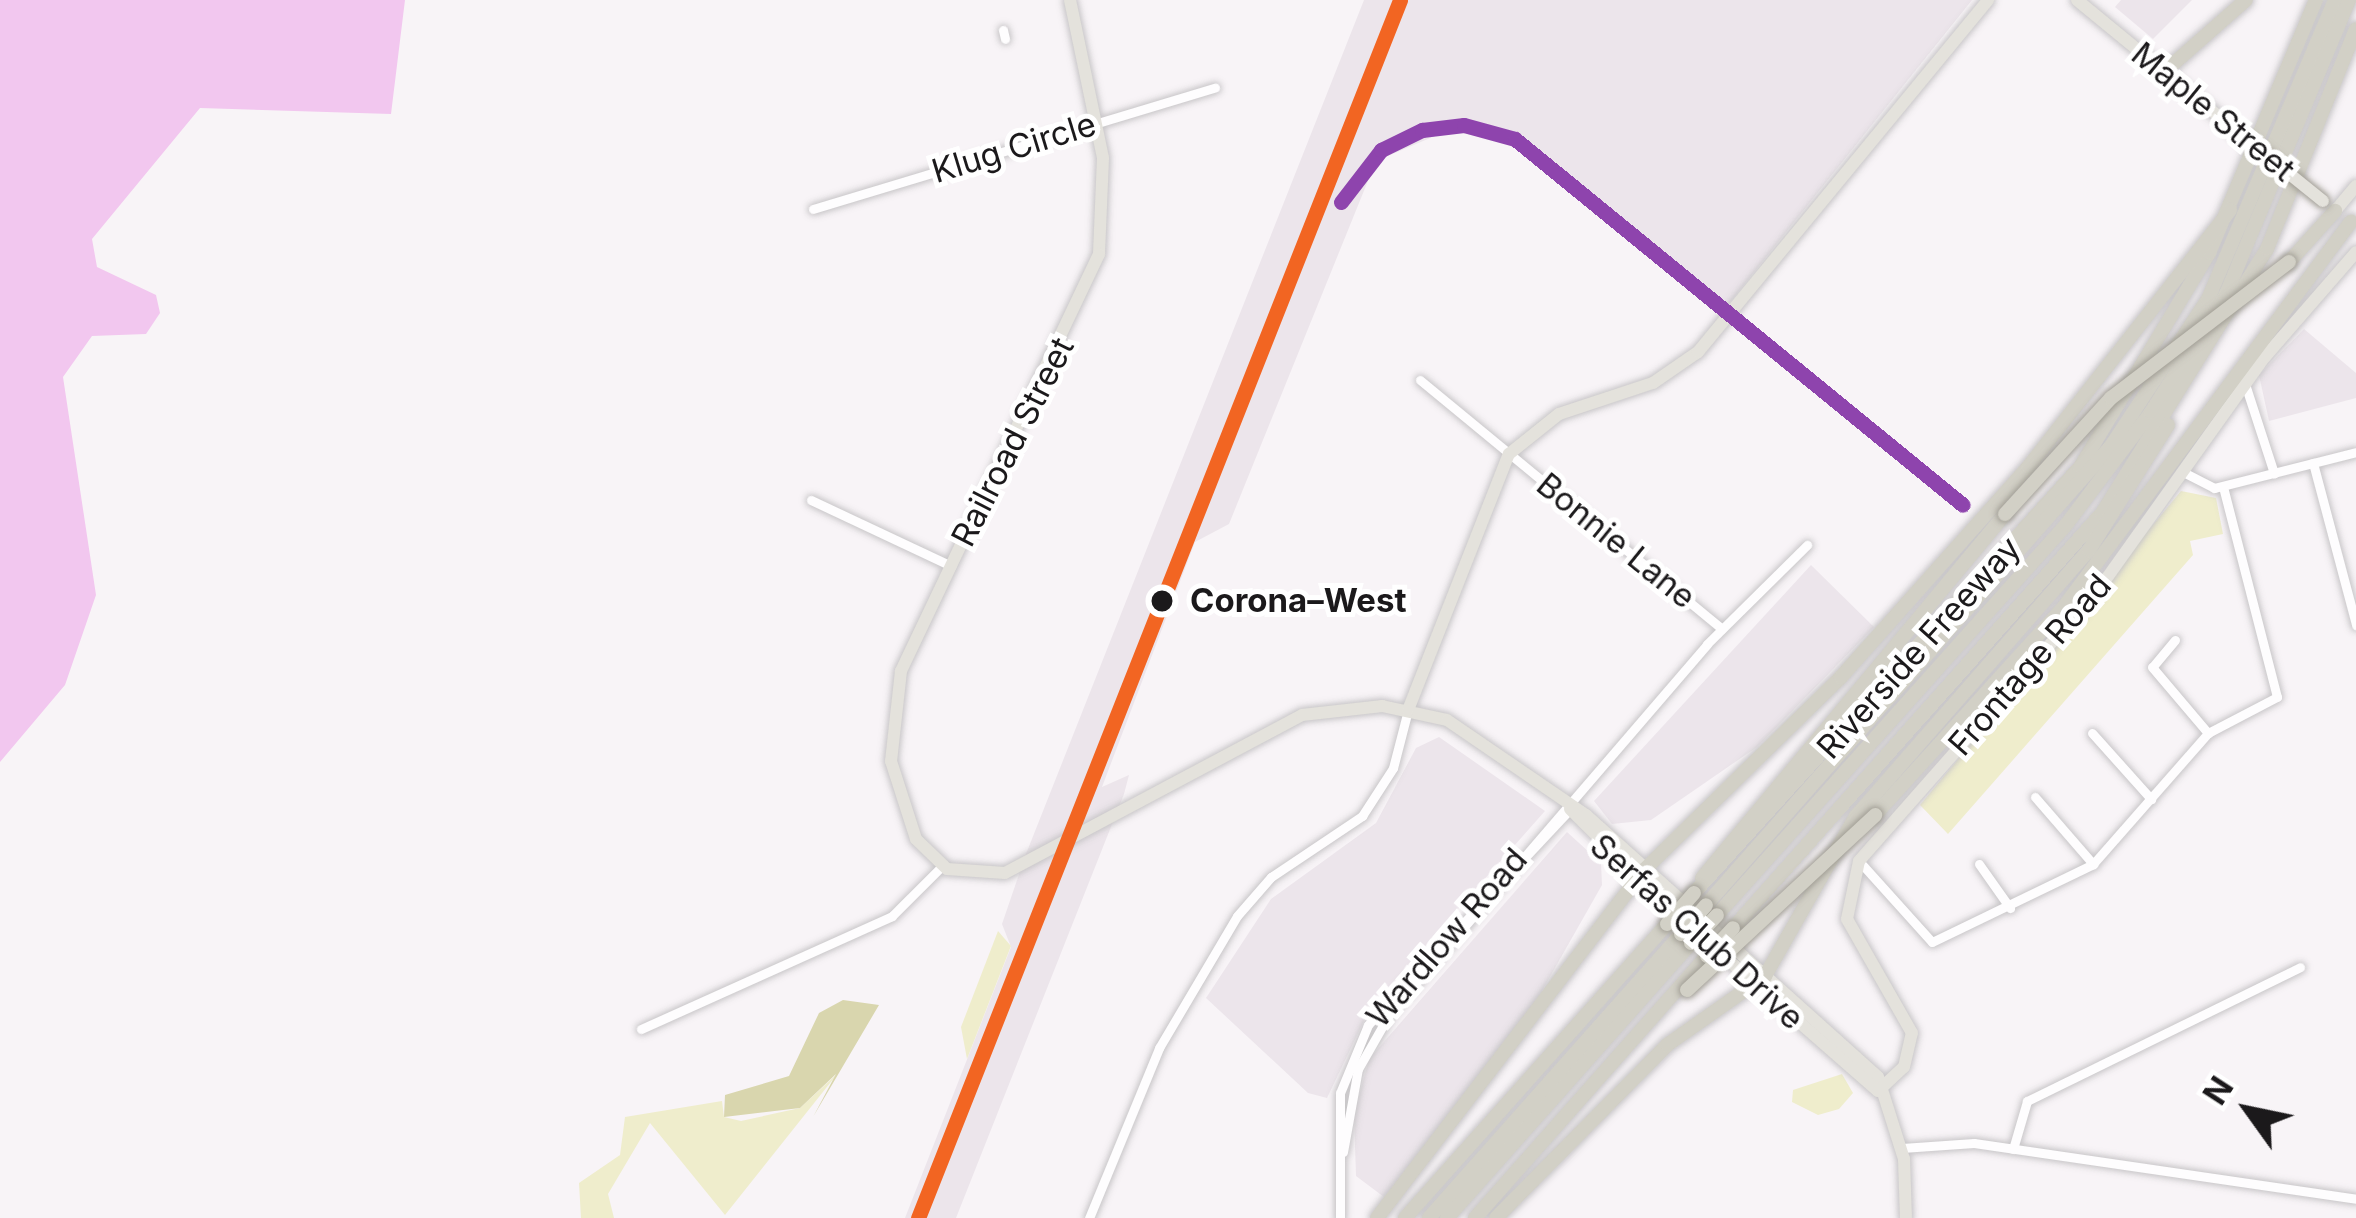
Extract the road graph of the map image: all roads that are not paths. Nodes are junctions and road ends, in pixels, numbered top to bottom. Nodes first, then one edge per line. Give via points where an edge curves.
1 (1070, 0) edge
2 (1988, 0) edge
3 (2077, 0) edge
4 (2246, 0) edge
5 (2316, 0) edge
6 (2335, 0) edge
7 (2349, 0) edge
8 (2356, 29) edge
9 (2164, 73) junction
10 (1216, 88) dead end
11 (1096, 122) junction
12 (2356, 186) edge
13 (2329, 206) junction
14 (813, 209) dead end
15 (2230, 210) junction
16 (2353, 219) edge
17 (2356, 252) edge
18 (1420, 380) dead end
19 (2245, 384) junction
20 (2175, 406) junction
21 (2356, 452) edge
22 (1510, 454) junction
23 (2314, 463) junction
24 (2185, 473) junction
25 (2274, 473) junction
26 (2222, 487) junction
27 (812, 500) dead end
28 (1807, 545) dead end
29 (951, 566) junction
30 (2356, 625) edge
31 (1722, 629) junction
32 (2175, 640) dead end
33 (1408, 710) junction
34 (2092, 733) dead end
35 (2208, 734) junction
36 (2035, 796) dead end
37 (2151, 799) junction
38 (1570, 808) junction
39 (1859, 861) junction
40 (1979, 863) dead end
41 (2092, 864) junction
42 (941, 866) junction
43 (1641, 874) junction
44 (1704, 900) junction
45 (2010, 908) junction
46 (1686, 939) junction
47 (2300, 967) dead end
48 (1760, 980) junction
49 (1658, 1006) junction
50 (641, 1029) dead end
51 (1877, 1090) junction
52 (1902, 1148) junction
53 (2013, 1149) junction
54 (2356, 1199) edge
55 (1089, 1218) edge
56 (1340, 1218) edge
57 (1377, 1218) edge
58 (1406, 1218) edge
59 (1429, 1218) edge
60 (1447, 1218) edge
61 (1475, 1218) edge
62 (1496, 1218) edge
63 (1906, 1218) edge

1 - 11 main road, Railroad Street
2 - 22 main road via 1698,352 1653,383 1559,414
3 - 9 main road, Maple Street
4 - 9 highway
5 - 15 highway, Riverside Freeway
6 - 44 highway via 2208,299 2111,446
7 - 44 highway via 2226,294 2151,412 2066,525
8 - 20 highway, Riverside Freeway via 2266,248
9 - 13 main road, Maple Street, bridge
10 - 11 street, Klug Circle
11 - 14 street, Klug Circle
11 - 29 main road, Railroad Street via 1106,190 1090,284
12 - 13 main road
13 - 16 main road, Maple Street
13 - 44 highway, bridge via 2289,262 2111,398 2005,514 1711,858
15 - 43 highway via 2014,483 1840,677
15 - 44 highway, Riverside Freeway via 2080,466
16 - 49 highway, bridge via 2066,604 1875,815 1687,990
17 - 19 main road, Frontage Road
18 - 22 street, Bonnie Lane
19 - 24 main road, Frontage Road
19 - 25 street
20 - 48 highway via 2160,449 2103,532 1845,831
20 - 49 highway, Riverside Freeway, bridge via 2058,568
21 - 23 street
22 - 31 street, Bonnie Lane
22 - 33 main road
23 - 25 street
23 - 30 street
24 - 26 street
24 - 39 main road, Frontage Road
25 - 26 street
26 - 35 street via 2277,697
27 - 29 street
28 - 31 street, Wardlow Road
29 - 42 main road, Railroad Street via 901,671 890,729 904,816
31 - 38 street, Wardlow Road
32 - 35 street via 2152,667
33 - 38 main road, Serfas Club Drive via 1486,739
33 - 42 main road via 1302,715 1005,873
33 - 55 street via 1393,768 1362,816 1271,877 1237,916 1159,1048
34 - 37 street
35 - 37 street
36 - 41 street
37 - 41 street
38 - 43 main road, Serfas Club Drive
38 - 56 street, Wardlow Road via 1376,1016 1348,1083
39 - 45 street via 1932,942
39 - 51 main road, Frontage Road via 1847,919 1912,1033 1904,1067
40 - 45 street
41 - 45 street
42 - 50 street via 892,916
43 - 48 main road, Serfas Club Drive
43 - 57 highway
44 - 46 highway, bridge
44 - 58 highway, Riverside Freeway, bridge via 1666,924
46 - 59 highway
46 - 60 highway
47 - 53 street via 2038,1094 2019,1113
48 - 51 main road, Serfas Club Drive
48 - 62 highway via 1666,1045
49 - 61 highway, Riverside Freeway
51 - 52 main road, Serfas Club Drive
52 - 53 street
52 - 63 main road, Serfas Club Drive
53 - 54 street

